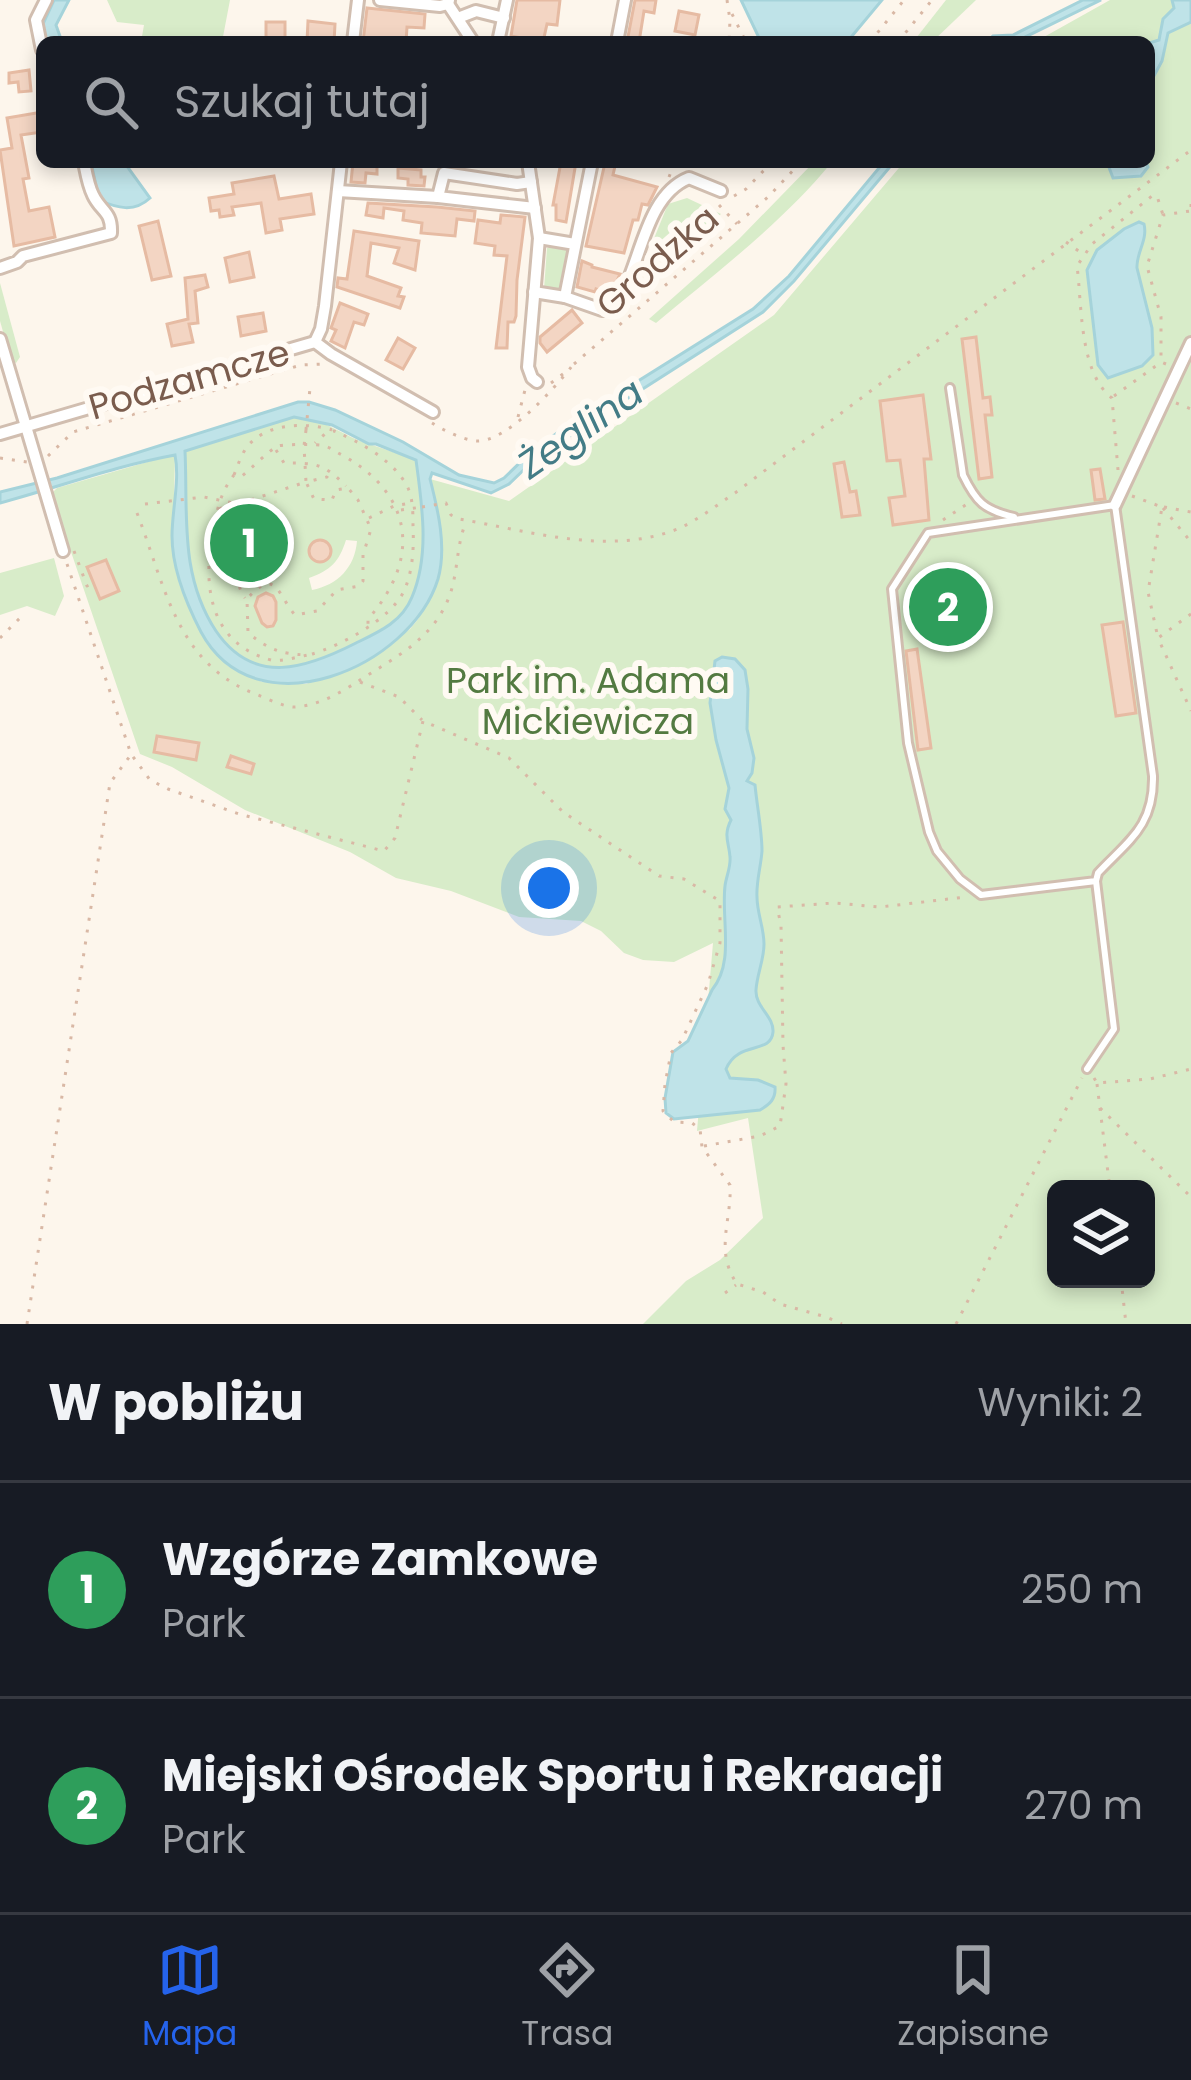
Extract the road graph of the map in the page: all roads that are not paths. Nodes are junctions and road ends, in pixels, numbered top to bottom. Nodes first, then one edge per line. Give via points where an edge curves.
1 (46, 0) edge
2 (358, 0) edge
3 (380, 0) edge
4 (507, 0) edge
5 (626, 0) edge
6 (448, 2) edge
7 (458, 17) junction
8 (504, 17) junction
9 (39, 36) edge
10 (354, 36) edge
11 (469, 36) edge
12 (499, 36) edge
13 (618, 36) edge
14 (86, 168) edge
15 (340, 168) edge
16 (445, 168) edge
17 (449, 168) edge
18 (529, 168) edge
19 (591, 168) edge
20 (531, 182) junction
21 (338, 191) junction
22 (721, 191) road end
23 (438, 197) junction
24 (535, 208) junction
25 (538, 238) junction
26 (575, 244) junction
27 (0, 268) edge
28 (534, 292) junction
29 (565, 297) junction
30 (0, 339) edge
31 (315, 342) junction
32 (1191, 343) edge
33 (533, 377) road end
34 (950, 388) dead end
35 (431, 417) road end
36 (25, 425) junction
37 (0, 434) edge
38 (1115, 506) junction
39 (1019, 518) junction
40 (67, 548) road end
41 (1096, 881) junction
42 (1087, 1070) road end

1 - 9 street via 36,20
2 - 10 street
3 - 6 street
4 - 8 street
5 - 13 street
6 - 7 street
7 - 8 street
7 - 11 street
8 - 12 street
14 - 27 street via 111,233
15 - 21 street
16 - 23 street
17 - 20 street
18 - 20 street
19 - 26 street
20 - 24 street
21 - 23 street
21 - 31 street
22 - 29 street via 684,178 657,207 617,304 602,310
23 - 24 street
24 - 25 street
25 - 26 street
25 - 28 street
26 - 29 street
28 - 29 street
28 - 33 street
30 - 36 street
31 - 35 street, Podzamcze
31 - 36 street, Podzamcze
32 - 38 street
34 - 39 lane via 963,475 989,512
36 - 37 street, Podzamcze
36 - 40 street
38 - 39 lane
38 - 41 lane via 1154,794 1145,823
39 - 41 lane via 928,533 892,589 908,743 937,851 981,895
41 - 42 lane via 1114,1029

